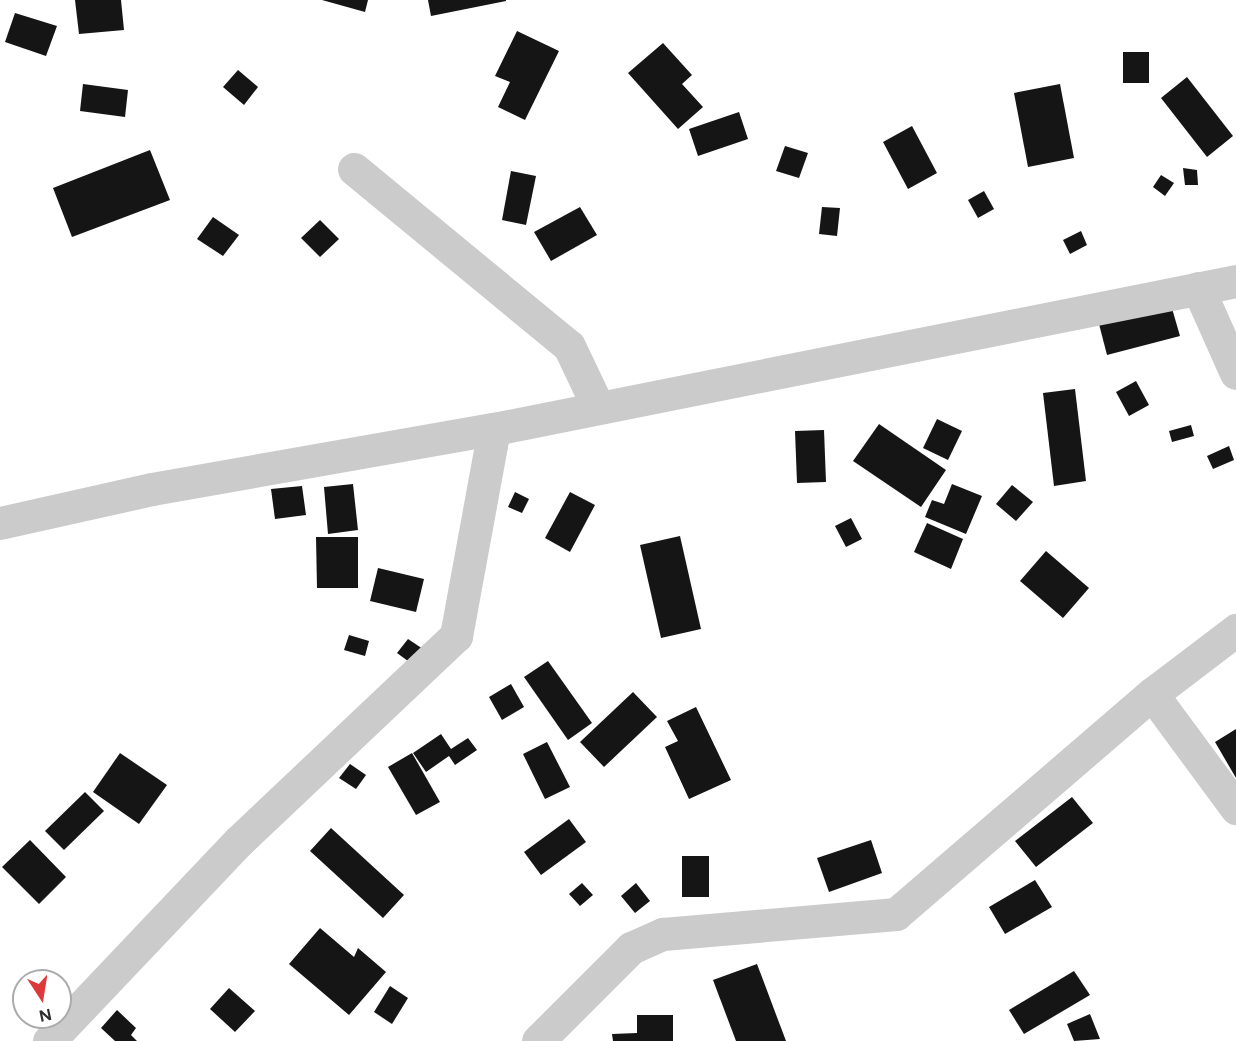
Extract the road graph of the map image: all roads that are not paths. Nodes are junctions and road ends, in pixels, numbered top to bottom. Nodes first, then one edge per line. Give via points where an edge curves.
1 (354, 169) dead end
2 (1236, 281) edge
3 (1198, 288) junction
4 (1236, 373) edge
5 (598, 407) junction
6 (494, 429) junction
7 (0, 523) edge
8 (1236, 630) edge
9 (1152, 694) junction
10 (1236, 808) edge
11 (50, 1041) edge
12 (538, 1041) edge

1 - 5 street via 569,346
2 - 3 street
3 - 4 street
3 - 5 street
5 - 6 street
6 - 7 street via 152,489
6 - 11 street via 456,636 238,842
8 - 9 street
9 - 10 street
9 - 12 street via 896,914 663,934 632,948

